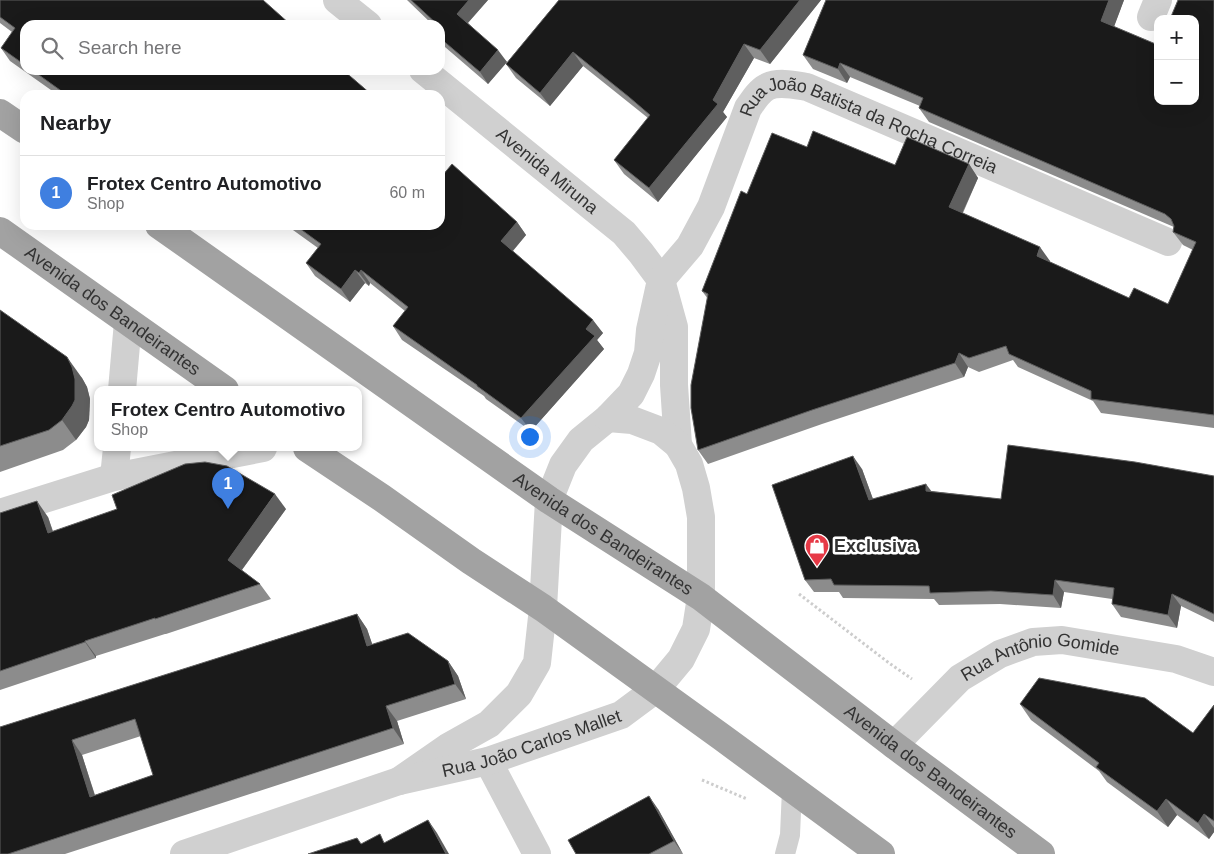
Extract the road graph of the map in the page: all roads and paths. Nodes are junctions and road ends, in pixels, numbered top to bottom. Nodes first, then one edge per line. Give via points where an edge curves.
1 (337, 0) edge
2 (362, 20) edge
3 (429, 75) edge
4 (0, 113) edge
5 (20, 127) edge
6 (166, 230) edge
7 (0, 231) edge
8 (1168, 242) dead end
9 (661, 280) junction
10 (128, 322) junction
11 (122, 386) edge
12 (219, 386) edge
13 (608, 418) junction
14 (678, 445) junction
15 (116, 451) edge
16 (248, 451) edge
17 (312, 451) edge
18 (114, 477) junction
19 (549, 500) junction
20 (0, 513) edge
21 (799, 594) dead end
22 (700, 597) junction
23 (543, 608) junction
24 (1214, 672) edge
25 (656, 689) junction
26 (940, 698) junction
27 (894, 745) junction
28 (488, 762) junction
29 (702, 780) dead end
30 (399, 781) junction
31 (792, 789) junction
32 (750, 801) dead end
33 (184, 854) edge
34 (537, 854) edge
35 (785, 854) edge
36 (881, 854) edge
37 (1041, 854) edge

1 - 2 street
3 - 9 street, Avenida Miruna via 624,233
4 - 5 highway
6 - 19 highway, Avenida dos Bandeirantes
7 - 10 highway, Avenida dos Bandeirantes
8 - 9 street, Rua João Batista da Rocha Correia via 807,87 785,84 768,87 748,108 711,207 690,246
9 - 13 street via 641,374 631,394
9 - 14 street, Avenida Miruna via 674,327
10 - 11 street
10 - 12 highway, Avenida dos Bandeirantes
13 - 14 street via 632,420 661,432
13 - 19 street, Rua João Carlos Mallet via 581,440 563,465
14 - 22 street, Rua João Carlos Mallet via 689,464 701,517
15 - 18 street
16 - 18 street
17 - 23 highway
18 - 20 street
19 - 22 highway, Avenida dos Bandeirantes
19 - 23 street, Rua João Carlos Mallet
21 - 26 path
22 - 25 street, Rua João Carlos Mallet via 696,630 681,659
22 - 27 highway, Avenida dos Bandeirantes
23 - 25 highway
23 - 30 street, Rua João Carlos Mallet via 537,663 519,694 489,724 448,747
24 - 26 street, Rua Antônio Gomide via 1176,659 1069,641 1033,642 1000,654 960,678
25 - 28 street, Rua João Carlos Mallet via 621,715
25 - 31 highway
26 - 27 street, Rua Antônio Gomide
27 - 37 highway, Avenida dos Bandeirantes
28 - 30 street, Rua João Carlos Mallet
28 - 34 street
29 - 32 path
30 - 33 street, Rua João Carlos Mallet
31 - 35 lane via 790,835
31 - 36 highway

